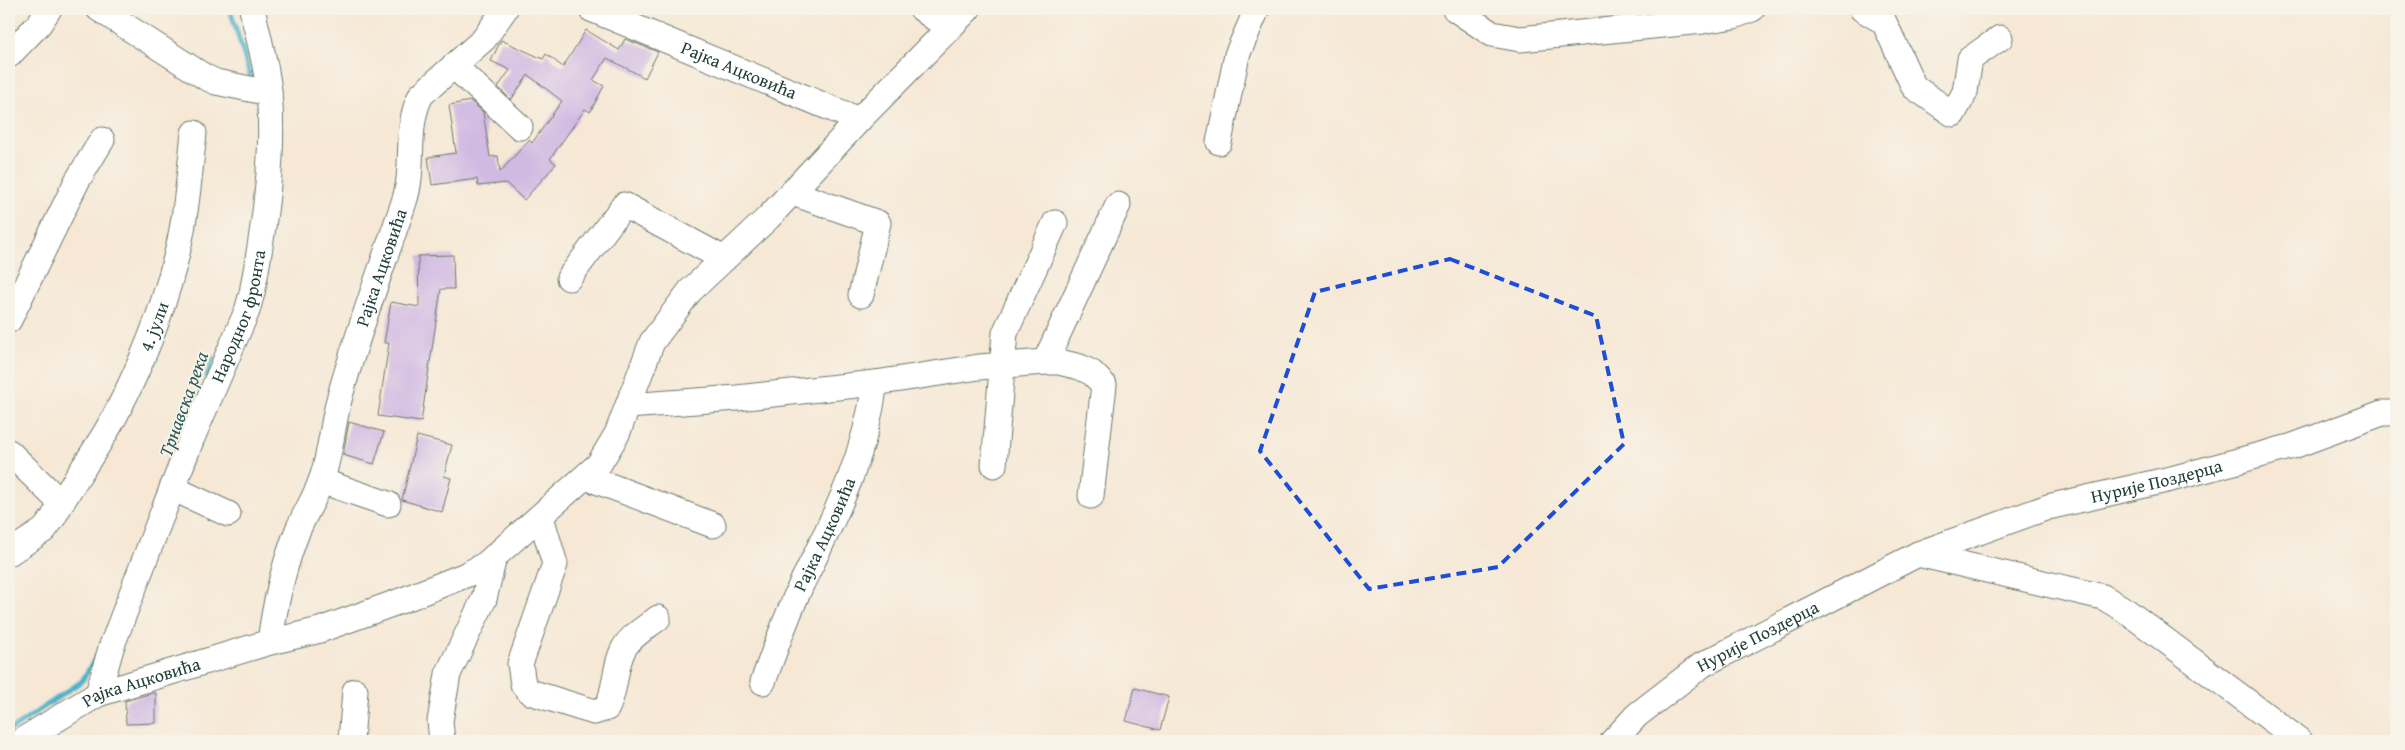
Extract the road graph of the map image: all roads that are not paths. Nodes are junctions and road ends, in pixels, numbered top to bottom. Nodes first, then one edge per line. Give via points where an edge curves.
1 (49, 9) edge
2 (98, 9) edge
3 (252, 9) edge
4 (505, 9) edge
5 (590, 9) edge
6 (922, 9) edge
7 (968, 9) edge
8 (1257, 9) edge
9 (1749, 9) edge
10 (1862, 9) edge
11 (1466, 12) edge
12 (948, 28) junction
13 (2000, 38) dead end
14 (9, 55) edge
15 (455, 67) junction
16 (265, 92) junction
17 (859, 120) junction
18 (520, 127) dead end
19 (194, 133) dead end
20 (102, 140) dead end
21 (1219, 142) dead end
22 (793, 193) junction
23 (1118, 205) dead end
24 (1055, 223) dead end
25 (724, 259) junction
26 (569, 278) dead end
27 (861, 295) dead end
28 (9, 320) edge
29 (1045, 362) junction
30 (1002, 366) junction
31 (874, 383) junction
32 (628, 406) junction
33 (2396, 413) edge
34 (9, 452) edge
35 (994, 465) dead end
36 (586, 478) junction
37 (321, 481) junction
38 (172, 488) junction
39 (1091, 496) dead end
40 (61, 503) junction
41 (388, 504) dead end
42 (228, 514) dead end
43 (541, 516) junction
44 (713, 525) dead end
45 (9, 553) edge
46 (1918, 554) junction
47 (494, 557) junction
48 (658, 618) dead end
49 (270, 642) junction
50 (763, 682) dead end
51 (355, 691) dead end
52 (98, 694) junction
53 (22, 741) edge
54 (351, 741) edge
55 (442, 741) edge
56 (1612, 741) edge
57 (2300, 741) edge

1 - 14 street via 40,24
2 - 16 street via 204,77
3 - 16 street, Народног фронта
4 - 15 street, Рајка Ацковића via 484,39
5 - 17 street, Рајка Ацковића
6 - 12 street
7 - 12 street, Рајка Ацковића
8 - 21 street via 1237,55
9 - 11 street via 1734,16 1703,21 1520,39 1492,34
10 - 13 street via 1884,22 1914,87 1953,114 1966,92 1970,58
12 - 17 street, Рајка Ацковића
15 - 18 street
15 - 37 street, Рајка Ацковића via 421,95 416,104 404,201 339,398
16 - 38 street, Народног фронта via 268,177 252,293
17 - 22 street, Рајка Ацковића
19 - 40 street, 4. јули via 183,221 163,303 116,414
20 - 28 street via 77,181
22 - 25 street, Рајка Ацковића
22 - 27 street via 878,223
23 - 29 street
24 - 30 street via 1005,334
25 - 26 street via 624,205
25 - 32 street, Рајка Ацковића via 690,291 663,325 652,342
29 - 30 street
29 - 39 street via 1080,367 1092,372 1104,385
30 - 31 street
30 - 35 street
31 - 32 street
31 - 50 street, Рајка Ацковића via 868,426 847,488 786,617
32 - 36 street, Рајка Ацковића via 609,450
33 - 46 street, Нурије Поздерца via 2382,413 2293,446 2048,507
34 - 40 street
36 - 43 street, Рајка Ацковића
36 - 44 street
37 - 41 street
37 - 49 street, Рајка Ацковића via 281,578
38 - 42 street
38 - 52 street, Народног фронта via 111,648
40 - 45 street, 4. јули via 44,530
43 - 47 street, Рајка Ацковића
43 - 48 street via 555,564 520,664 522,684 530,692 594,712 607,708 623,649
46 - 56 street, Нурије Поздерца via 1702,665 1638,715
46 - 57 street via 2103,597
47 - 49 street, Рајка Ацковића via 468,574 403,600 320,630
47 - 55 street via 484,599 448,674 440,721
49 - 52 street, Рајка Ацковића
51 - 54 street
52 - 53 street, Рајка Ацковића

